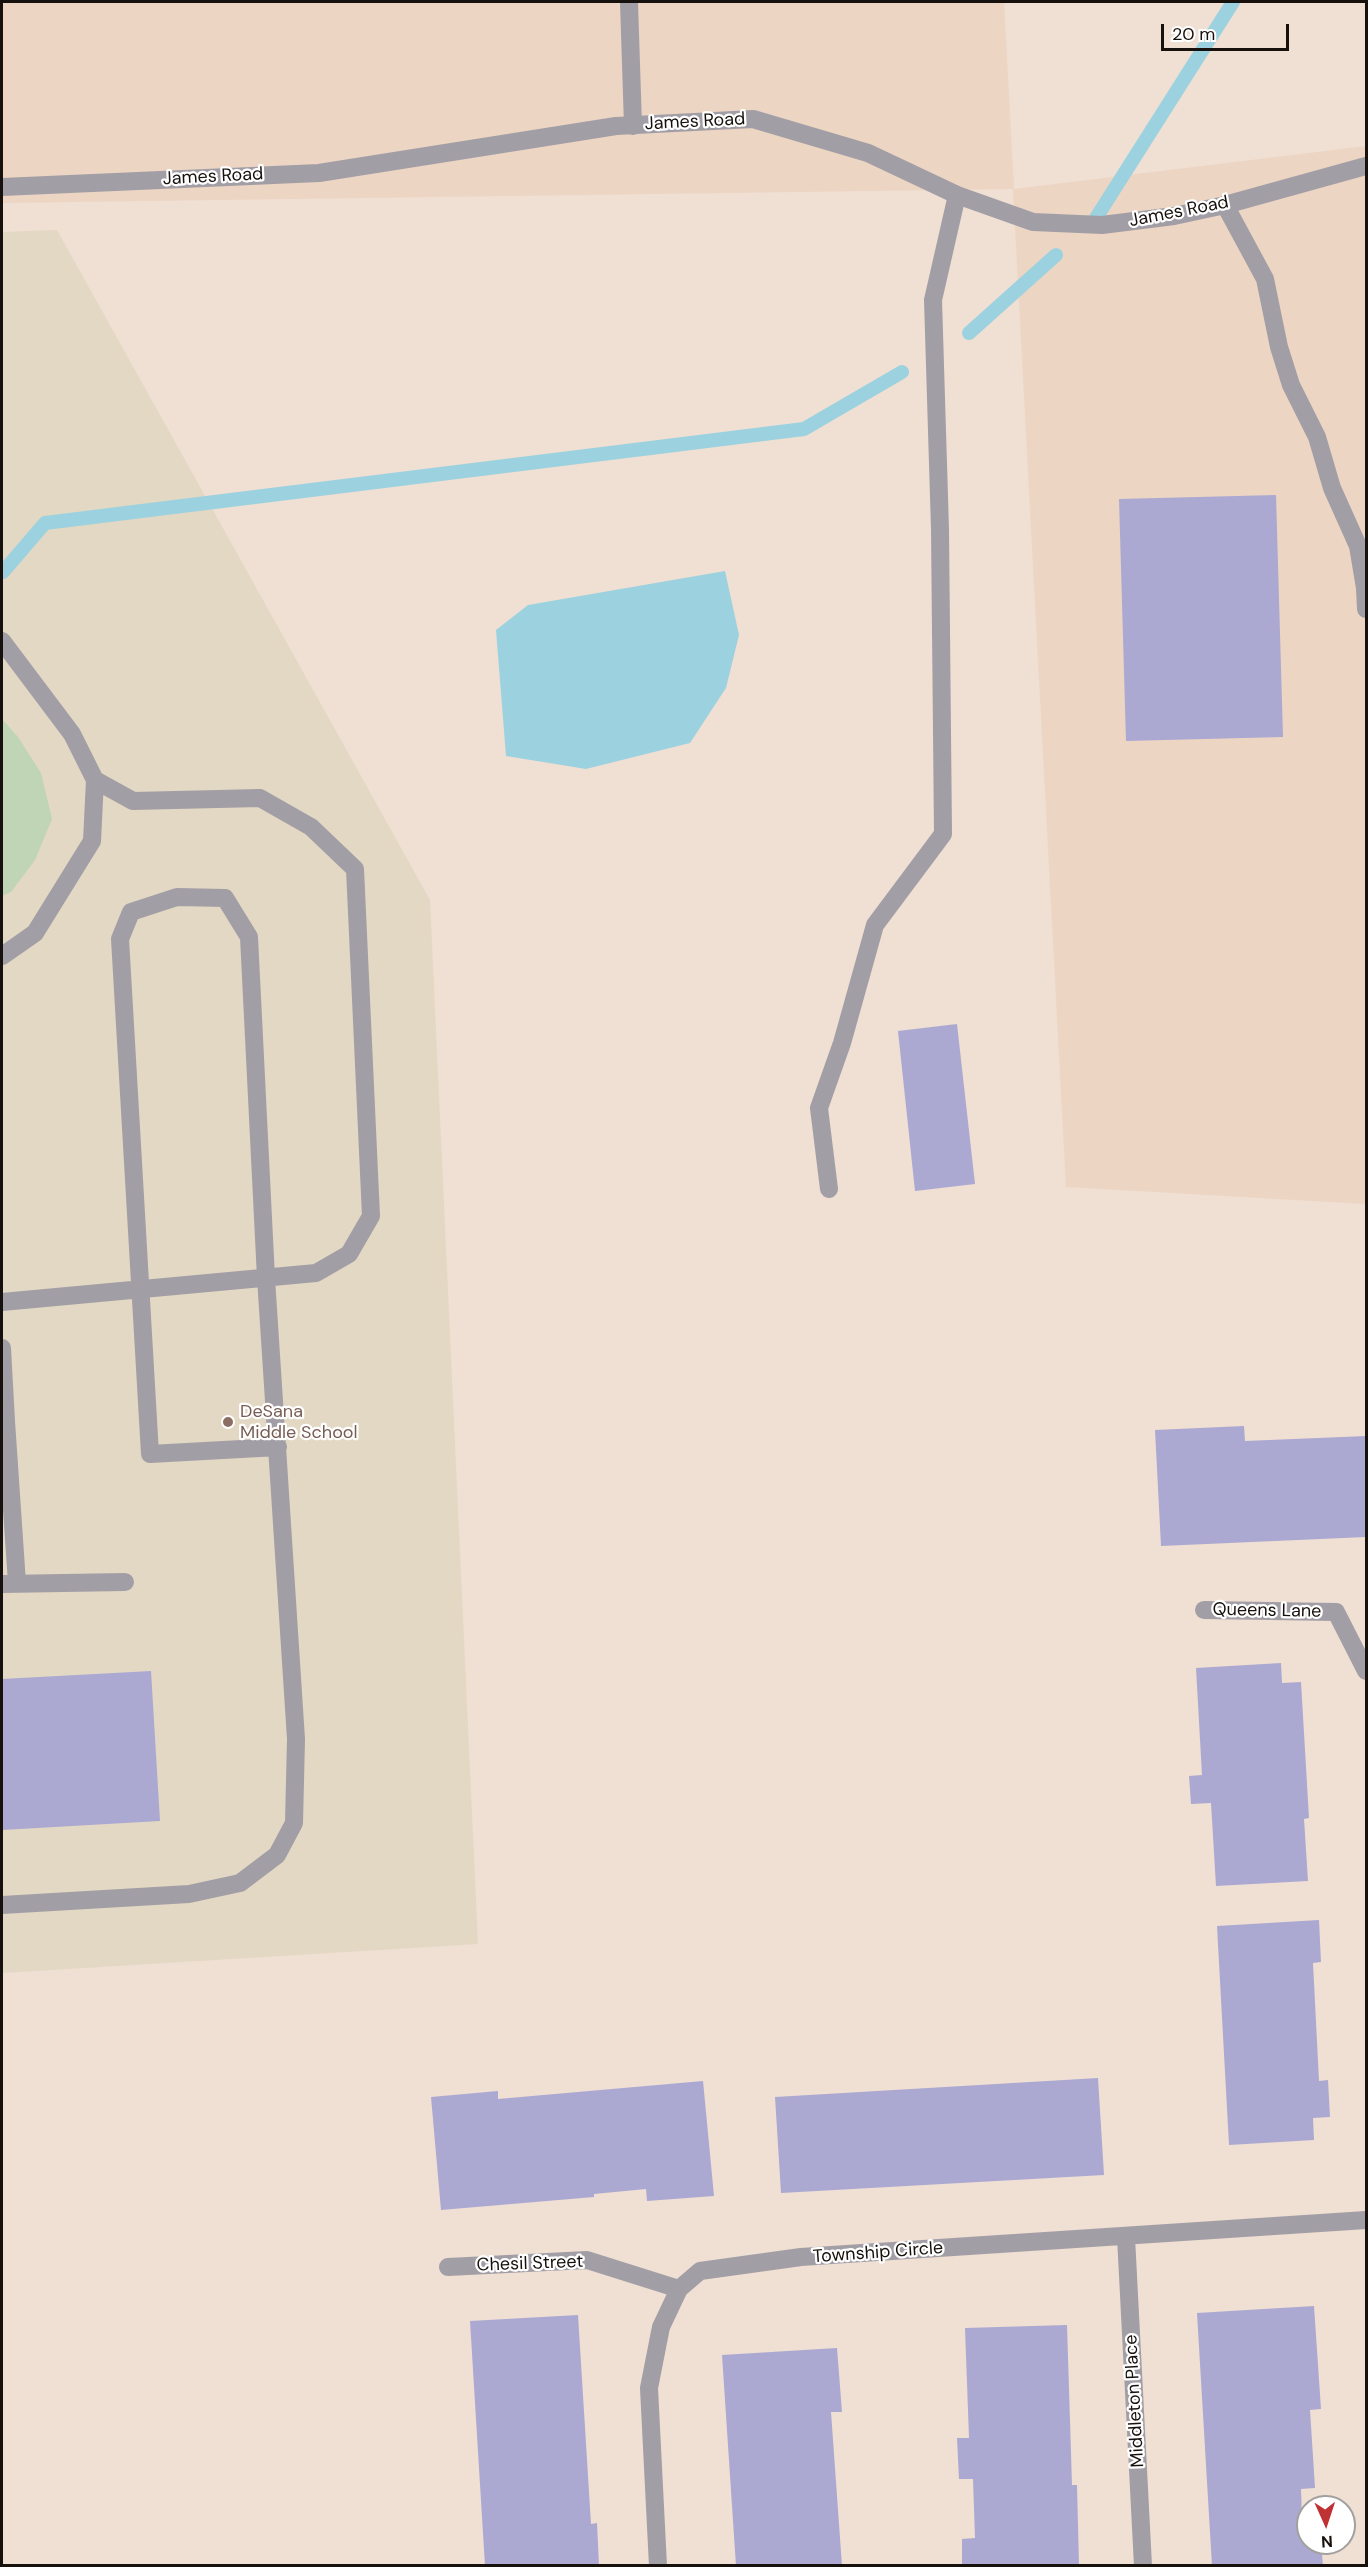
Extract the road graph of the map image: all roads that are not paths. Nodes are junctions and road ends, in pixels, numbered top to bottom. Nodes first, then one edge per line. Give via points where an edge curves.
1 (629, 2) edge
2 (633, 126) junction
3 (1366, 166) edge
4 (2, 187) edge
5 (957, 195) junction
6 (1225, 205) junction
7 (1366, 609) edge
8 (2, 641) edge
9 (95, 780) junction
10 (2, 956) edge
11 (829, 1189) dead end
12 (266, 1278) junction
13 (142, 1289) junction
14 (2, 1302) edge
15 (2, 1348) edge
16 (4, 1421) edge
17 (278, 1447) junction
18 (125, 1582) dead end
19 (9, 1584) edge
20 (1204, 1610) dead end
21 (1366, 1671) edge
22 (2, 1905) edge
23 (1366, 2220) edge
24 (1126, 2237) junction
25 (448, 2267) dead end
26 (679, 2289) junction
27 (658, 2565) edge
28 (1143, 2565) edge

1 - 2 street
2 - 4 street, James Road via 319,172
2 - 5 street, James Road via 753,118 868,153
3 - 6 street, James Road
5 - 6 street, James Road via 1034,222 1102,225
5 - 11 street via 933,300 943,834 875,926 819,1108
6 - 7 street via 1265,279 1279,347 1292,385 1317,437 1332,488 1358,546
8 - 9 street via 72,734
9 - 10 street via 92,841 35,933
9 - 12 street via 133,801 260,798 311,827 355,869 371,1216 349,1254 316,1273
12 - 13 street
12 - 13 street via 249,937 225,898 177,897 131,912 120,939
12 - 17 street
13 - 14 street
13 - 17 street via 150,1454
15 - 16 street
16 - 19 street
17 - 22 street via 296,1739 294,1823 277,1856 240,1883 189,1894
18 - 19 street
20 - 21 street, Queens Lane via 1336,1612
23 - 24 street, Township Circle
24 - 26 street, Township Circle via 801,2258 700,2271
24 - 28 street, Middleton Place
25 - 26 street, Chesil Street via 587,2260
26 - 27 street, Township Circle via 661,2327 649,2388

